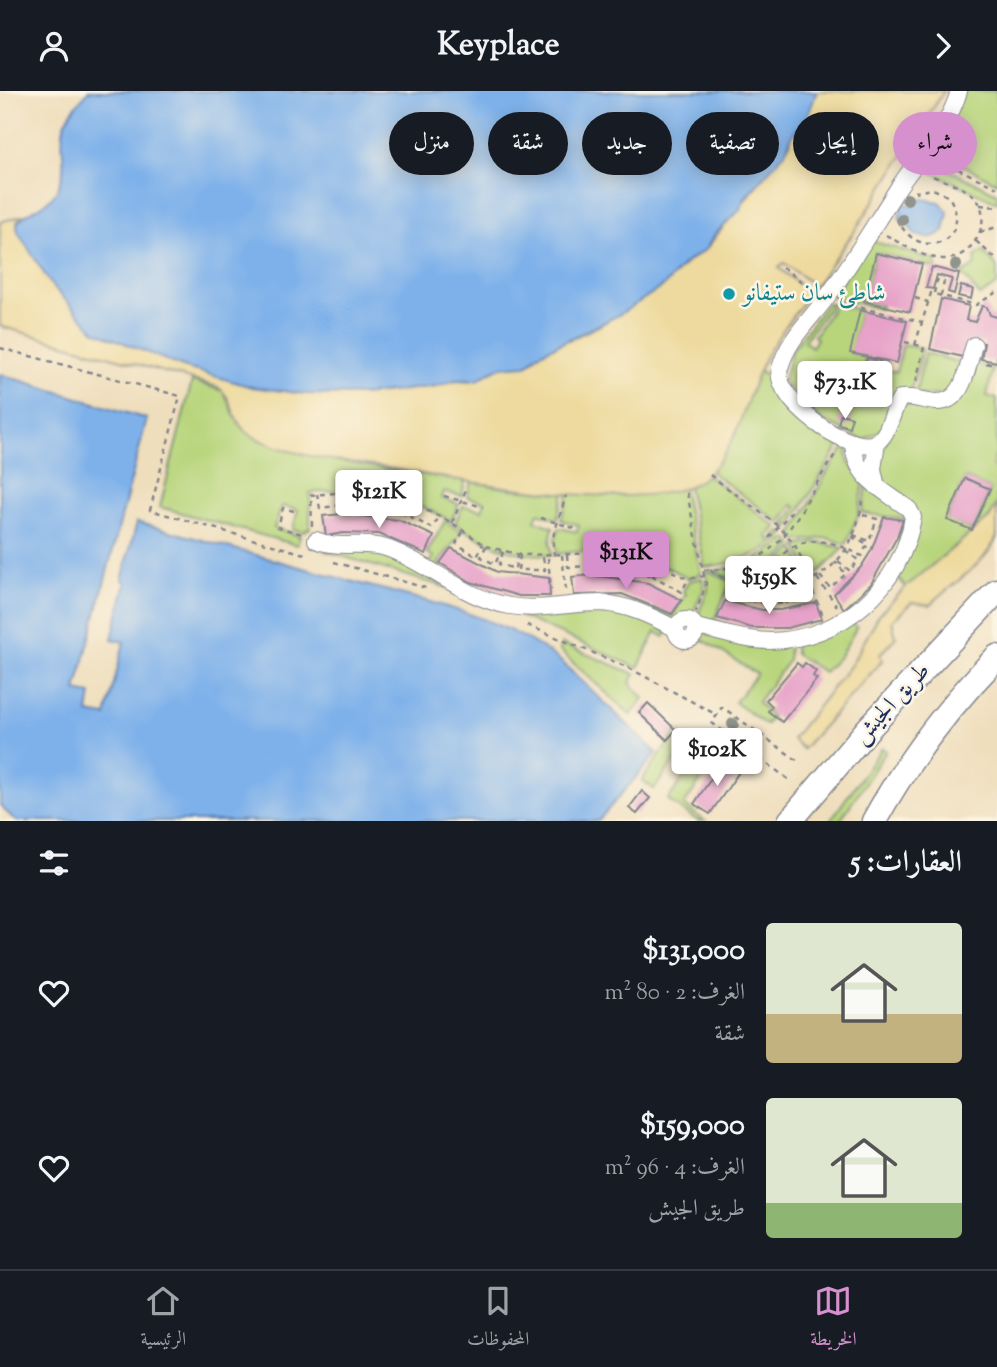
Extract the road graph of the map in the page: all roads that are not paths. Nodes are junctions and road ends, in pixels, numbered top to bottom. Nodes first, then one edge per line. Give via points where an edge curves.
1 (959, 91) edge
2 (974, 345) dead end
3 (850, 441) junction
4 (877, 442) junction
5 (872, 483) junction
6 (312, 536) road end
7 (997, 591) edge
8 (997, 657) edge
9 (790, 821) edge
10 (874, 821) edge

1 - 3 street via 948,122 826,299 791,342 779,377 794,404
2 - 4 street via 956,394 939,402 899,400
3 - 4 street
3 - 5 street via 856,462
4 - 5 street
5 - 6 street via 909,509 912,522 890,576 856,613 816,634 779,641 747,639 694,624 696,634 689,640 679,638 676,629 612,604 544,609 502,604 463,591 390,549 326,544
7 - 9 highway, طريق الجيش via 860,737
8 - 10 highway, طريق الجيش via 909,763

